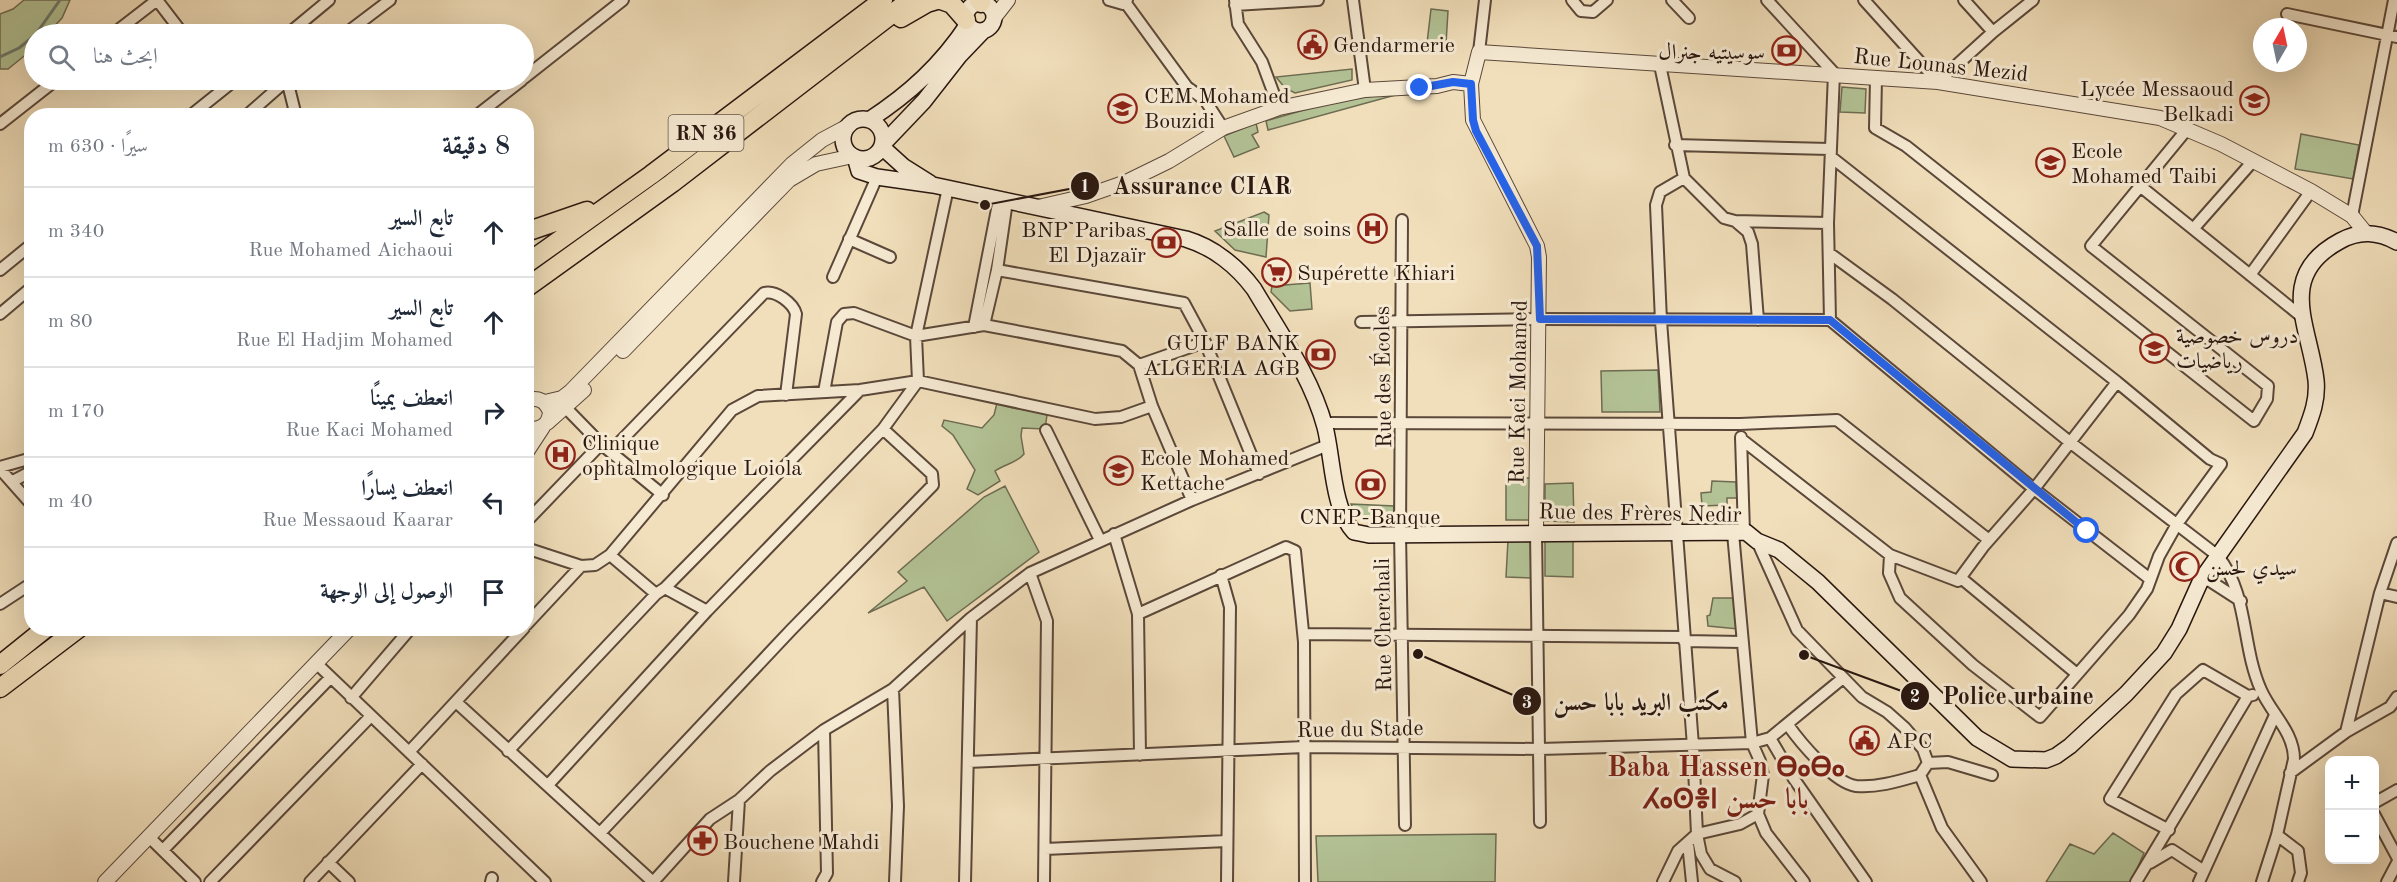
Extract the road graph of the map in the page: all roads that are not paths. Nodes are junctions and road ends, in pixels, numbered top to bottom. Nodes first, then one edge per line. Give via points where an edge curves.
1 (157, 0) edge
2 (329, 0) edge
3 (390, 0) edge
4 (623, 0) edge
5 (883, 0) edge
6 (910, 0) edge
7 (939, 0) edge
8 (1008, 0) edge
9 (1109, 0) edge
10 (1318, 0) edge
11 (1353, 0) edge
12 (1485, 0) edge
13 (1572, 0) edge
14 (1607, 0) edge
15 (1672, 0) edge
16 (1767, 0) edge
17 (1864, 0) edge
18 (1964, 0) edge
19 (2033, 0) edge
20 (2394, 0) edge
21 (1126, 1) edge
22 (984, 2) edge
23 (1235, 3) edge
24 (2287, 14) dead end
25 (994, 18) junction
26 (1689, 18) dead end
27 (967, 22) junction
28 (126, 24) edge
29 (175, 24) edge
30 (300, 24) edge
31 (358, 24) edge
32 (879, 24) junction
33 (983, 31) junction
34 (1993, 32) junction
35 (2392, 36) edge
36 (1479, 51) junction
37 (1660, 65) junction
38 (534, 70) edge
39 (1834, 73) junction
40 (1876, 78) junction
41 (1938, 82) junction
42 (1471, 84) junction
43 (43, 90) edge
44 (218, 90) edge
45 (276, 90) edge
46 (290, 90) edge
47 (509, 90) edge
48 (1365, 90) junction
49 (199, 108) edge
50 (255, 108) edge
51 (294, 108) edge
52 (486, 108) edge
53 (1279, 108) junction
54 (869, 120) junction
55 (0, 124) edge
56 (850, 125) junction
57 (1223, 128) junction
58 (2188, 128) junction
59 (882, 145) junction
60 (1675, 145) junction
61 (1831, 153) junction
62 (854, 156) junction
63 (2253, 161) junction
64 (877, 177) junction
65 (1684, 178) junction
66 (940, 186) junction
67 (2140, 186) junction
68 (2311, 191) junction
69 (1086, 196) junction
70 (1003, 200) junction
71 (612, 203) junction
72 (1036, 208) junction
73 (1074, 216) junction
74 (2352, 216) junction
75 (1402, 220) dead end
76 (1735, 222) junction
77 (1828, 223) junction
78 (2194, 228) junction
79 (534, 229) edge
80 (2365, 232) junction
81 (849, 239) junction
82 (2397, 242) edge
83 (24, 250) edge
84 (1829, 253) junction
85 (890, 257) dead end
86 (534, 258) edge
87 (0, 270) edge
88 (997, 270) junction
89 (2250, 275) junction
90 (833, 277) dead end
91 (534, 282) edge
92 (24, 294) edge
93 (0, 314) edge
94 (2301, 316) junction
95 (1540, 319) junction
96 (1758, 320) junction
97 (1830, 320) junction
98 (1661, 321) junction
99 (1361, 322) dead end
100 (1400, 322) junction
101 (979, 326) junction
102 (916, 336) junction
103 (1205, 342) junction
104 (1139, 365) junction
105 (918, 381) junction
106 (2117, 382) junction
107 (860, 390) junction
108 (824, 392) junction
109 (786, 395) junction
110 (534, 399) edge
111 (545, 402) junction
112 (1152, 406) junction
113 (566, 408) junction
114 (1538, 422) junction
115 (1324, 423) junction
116 (1671, 423) junction
117 (1740, 423) junction
118 (545, 425) junction
119 (1401, 426) junction
120 (883, 429) junction
121 (534, 430) edge
122 (1046, 430) dead end
123 (1741, 439) junction
124 (534, 441) edge
125 (2071, 443) junction
126 (1328, 445) junction
127 (606, 447) junction
128 (24, 460) edge
129 (0, 468) edge
130 (1259, 474) junction
131 (24, 475) edge
132 (13, 481) junction
133 (2034, 489) junction
134 (24, 495) edge
135 (663, 495) junction
136 (1192, 500) junction
137 (534, 514) edge
138 (2177, 524) junction
139 (1676, 531) junction
140 (1400, 533) junction
141 (1536, 533) junction
142 (1114, 534) junction
143 (1745, 535) junction
144 (1100, 540) junction
145 (1989, 540) junction
146 (2397, 543) edge
147 (534, 551) edge
148 (610, 555) junction
149 (1890, 555) junction
150 (2218, 556) junction
151 (581, 566) junction
152 (1030, 573) junction
153 (1221, 575) junction
154 (1961, 578) junction
155 (2150, 579) junction
156 (2201, 580) junction
157 (24, 588) edge
158 (661, 591) junction
159 (2380, 593) junction
160 (2397, 597) edge
161 (2241, 601) junction
162 (0, 604) edge
163 (707, 612) junction
164 (1138, 614) junction
165 (534, 617) edge
166 (971, 618) junction
167 (1304, 634) junction
168 (1402, 634) junction
169 (36, 636) edge
170 (68, 636) edge
171 (342, 636) edge
172 (404, 636) edge
173 (517, 636) edge
174 (1684, 639) junction
175 (1538, 640) junction
176 (1742, 642) junction
177 (316, 663) junction
178 (0, 665) edge
179 (2077, 674) junction
180 (330, 678) junction
181 (1843, 678) junction
182 (0, 688) edge
183 (893, 689) junction
184 (2262, 692) junction
185 (2248, 696) junction
186 (2397, 697) edge
187 (351, 698) junction
188 (456, 702) junction
189 (2275, 715) junction
190 (371, 716) junction
191 (1788, 725) junction
192 (824, 730) junction
193 (2346, 732) junction
194 (1770, 738) junction
195 (1752, 743) junction
196 (1404, 746) junction
197 (1304, 747) junction
198 (1693, 747) junction
199 (1540, 749) junction
200 (508, 751) junction
201 (409, 752) junction
202 (1228, 752) junction
203 (1140, 755) junction
204 (1046, 759) junction
205 (968, 762) junction
206 (1928, 763) junction
207 (422, 764) junction
208 (2290, 773) junction
209 (1992, 774) dead end
210 (1920, 775) junction
211 (548, 785) junction
212 (2397, 790) edge
213 (739, 800) junction
214 (2379, 800) edge
215 (1758, 814) junction
216 (1540, 822) dead end
217 (2379, 823) edge
218 (1405, 825) dead end
219 (2169, 830) junction
220 (601, 832) junction
221 (1697, 834) junction
222 (2277, 835) junction
223 (149, 837) junction
224 (1227, 841) junction
225 (1688, 843) junction
226 (1045, 849) junction
227 (163, 850) junction
228 (2397, 857) edge
229 (328, 862) junction
230 (2397, 863) edge
231 (2148, 865) junction
232 (2204, 872) junction
233 (105, 882) edge
234 (195, 882) edge
235 (210, 882) edge
236 (309, 882) edge
237 (348, 882) edge
238 (545, 882) edge
239 (653, 882) edge
240 (734, 882) edge
241 (822, 882) edge
242 (895, 882) edge
243 (964, 882) edge
244 (1044, 882) edge
245 (1227, 882) edge
246 (1305, 882) edge
247 (1663, 882) edge
248 (1692, 882) edge
249 (1734, 882) edge
250 (1804, 882) edge
251 (1866, 882) edge
252 (1981, 882) edge
253 (2136, 882) edge
254 (2199, 882) edge
255 (2262, 882) edge
256 (2298, 882) edge
257 (2387, 882) edge

1 - 28 street
1 - 29 street
2 - 30 street
3 - 31 street
4 - 38 street
5 - 71 highway, RN 36
6 - 32 highway
7 - 27 highway via 952,4
7 - 32 highway via 894,22
8 - 25 street
9 - 21 street via 1116,4
10 - 23 street
11 - 48 street
12 - 36 street
13 - 14 street via 1581,11 1593,12
15 - 26 street
16 - 39 street
17 - 41 street
18 - 34 street
19 - 34 street
20 - 35 street
21 - 57 street via 1187,87 1205,100
22 - 25 main road
22 - 27 main road via 969,8
23 - 53 street via 1238,24 1267,71
24 - 35 street
25 - 33 main road
27 - 33 main road via 974,30
27 - 54 main road via 928,75
32 - 91 highway via 672,183
33 - 59 main road
34 - 41 street
35 - 74 street
36 - 37 street, Rue Lounas Mezid
36 - 42 street, Rue Kaci Mohamed
37 - 39 street, Rue Lounas Mezid
37 - 60 street
39 - 40 street, Rue Lounas Mezid
39 - 61 street
40 - 41 street, Rue Lounas Mezid
40 - 67 street via 1875,128 1906,146 2254,421 2267,399 2268,386 2091,246
41 - 58 street, Rue Lounas Mezid via 2138,114
42 - 48 street via 1453,82
42 - 95 street, Rue Kaci Mohamed via 1476,131 1537,246
43 - 55 street
44 - 49 street
45 - 50 street
46 - 51 street
47 - 52 street
48 - 53 street
53 - 57 street
54 - 56 main road
54 - 59 main road via 879,126
56 - 62 main road via 844,141
56 - 111 street via 822,140 792,164 571,391
57 - 69 street via 1126,182
58 - 63 street, Rue Lounas Mezid
58 - 67 street
59 - 62 main road via 868,158
59 - 66 main road, Rue des Frères Nedir via 903,166
60 - 61 street
60 - 65 street
61 - 77 street
61 - 106 street
62 - 64 main road via 859,171
62 - 113 street via 816,164 789,180
63 - 68 street, Rue Lounas Mezid
63 - 78 street
64 - 66 main road, Rue des Frères Nedir
64 - 81 street
65 - 76 street via 1724,218
65 - 98 street via 1660,192 1656,205
66 - 70 main road, Rue des Frères Nedir
66 - 102 street
67 - 78 street
68 - 74 street, Rue Lounas Mezid
68 - 89 street
69 - 72 street
69 - 73 street
70 - 72 main road, Rue des Frères Nedir
70 - 88 street
70 - 101 street
71 - 79 highway
71 - 86 highway, RN 36
72 - 73 main road, Rue des Frères Nedir
73 - 115 main road, Rue des Frères Nedir via 1186,239 1213,250 1254,289 1305,377
74 - 80 street, Rue Lounas Mezid
75 - 100 street, Rue des Écoles
76 - 77 street
76 - 96 street via 1748,232 1752,244
77 - 84 street
78 - 89 street
80 - 82 main road
80 - 94 main road, Rue des Frères Nedir via 2331,247 2312,267 2301,288
81 - 85 street
81 - 90 street
83 - 87 street
84 - 97 street
84 - 125 street
88 - 101 street
88 - 103 street via 1184,303
89 - 94 street
92 - 93 street
94 - 150 main road, Rue des Frères Nedir via 2315,378 2313,412 2305,433
95 - 98 street
95 - 100 street
95 - 114 street, Rue Kaci Mohamed
96 - 97 street
96 - 98 street
97 - 133 street
98 - 116 street
99 - 100 street
100 - 119 street, Rue des Écoles
101 - 102 street
101 - 104 street via 1122,351
102 - 105 street
102 - 108 street via 854,313 844,314 837,322
103 - 104 street
103 - 130 street
104 - 112 street
105 - 107 street
105 - 112 street via 1095,419 1121,417
105 - 120 street
106 - 125 street
106 - 138 street via 2221,464
107 - 108 street
107 - 158 street
108 - 109 street
109 - 127 street via 796,314 779,296 764,293
109 - 135 street via 758,396 732,410
110 - 111 street
111 - 118 street via 550,412
112 - 136 street
113 - 118 street
113 - 127 street
114 - 116 street
114 - 119 street
114 - 141 street, Rue Kaci Mohamed
115 - 119 street
115 - 126 main road, Rue des Frères Nedir
116 - 117 street
116 - 139 street
117 - 123 street
117 - 145 street via 1837,420
118 - 121 street
118 - 124 street
119 - 140 street, Rue des Écoles
120 - 163 street
120 - 220 street via 932,474 933,485
122 - 144 street
123 - 143 street
123 - 149 street
125 - 133 street
125 - 138 street
126 - 130 street
126 - 140 main road, Rue des Frères Nedir via 1347,525 1360,534
127 - 135 street
127 - 137 street
128 - 129 street
129 - 132 street
130 - 136 street
131 - 132 street
132 - 134 street
133 - 145 street
133 - 155 street
135 - 148 street
136 - 142 street
138 - 150 street
138 - 155 street
139 - 141 main road, Rue des Frères Nedir
139 - 143 main road, Rue des Frères Nedir
139 - 174 street
140 - 141 main road, Rue des Frères Nedir
140 - 168 street, Rue Cherchali
141 - 175 street, Rue Kaci Mohamed
142 - 144 street
142 - 164 street
143 - 156 main road, Rue des Frères Nedir via 1779,550 1818,582 1977,738 2012,759 2028,761 2056,756 2126,694 2164,653
143 - 176 street
143 - 181 street via 1797,630
144 - 152 street
145 - 154 street
146 - 159 street
147 - 151 street
148 - 151 street via 595,565
148 - 158 street
149 - 154 street via 1958,581
149 - 179 street via 1889,573 1900,598 1973,665 2040,717
150 - 156 main road, Rue des Frères Nedir
150 - 161 street via 2236,583
151 - 165 street
152 - 166 street
152 - 204 street via 1047,621
153 - 164 street
153 - 167 street via 1291,548 1295,551
153 - 202 street via 1230,608
154 - 179 street
155 - 179 street via 2129,615
156 - 161 street via 2216,584
157 - 162 street
158 - 163 street
158 - 200 street
159 - 160 street
159 - 193 street
161 - 184 street via 2252,669
163 - 211 street
164 - 203 street
166 - 183 street
166 - 205 street
167 - 168 street
167 - 197 street
168 - 175 street
168 - 196 street, Rue Cherchali
169 - 178 highway
170 - 182 highway
171 - 177 street
172 - 187 street
173 - 188 street
174 - 175 street
174 - 176 street
174 - 198 street
175 - 199 street, Rue Kaci Mohamed
176 - 195 street
177 - 180 street
177 - 223 street
180 - 187 street
180 - 227 street
181 - 191 street
181 - 206 street via 1905,728 1923,749
183 - 192 street
183 - 242 street via 898,806
184 - 185 street
184 - 189 street
185 - 219 street
185 - 219 street via 2204,670 2176,694 2110,799
186 - 193 street via 2390,707
187 - 190 street
188 - 200 street
188 - 201 street
189 - 208 street via 2294,746
189 - 232 street
190 - 201 street
190 - 235 street
191 - 194 street
191 - 210 street via 1813,758 1853,786
192 - 213 street
192 - 241 street via 827,873
193 - 208 street
194 - 195 street, Rue du Stade
194 - 251 street
195 - 198 street, Rue du Stade
195 - 215 street via 1762,775
196 - 197 street, Rue du Stade
196 - 199 street, Rue du Stade
196 - 218 street, Rue Cherchali
197 - 202 street, Rue du Stade
197 - 246 street
198 - 199 street, Rue du Stade
198 - 221 street
199 - 216 street, Rue Kaci Mohamed
200 - 211 street
201 - 207 street
202 - 203 street, Rue du Stade
202 - 224 street
203 - 204 street, Rue du Stade
204 - 205 street, Rue du Stade
204 - 226 street
205 - 243 street
206 - 209 street via 1948,762
206 - 210 street
207 - 229 street
207 - 238 street
208 - 222 street
210 - 252 street via 1942,828
211 - 220 street
212 - 214 street
213 - 239 street via 710,819
213 - 240 street
215 - 221 street via 1740,825
215 - 250 street via 1766,833
217 - 228 street
219 - 231 street
220 - 239 street
221 - 225 street
221 - 249 street via 1701,854 1710,869
222 - 255 street
222 - 256 street via 2298,851
223 - 227 street
223 - 233 street
224 - 226 street
224 - 245 street
225 - 247 street via 1678,851
225 - 248 street
226 - 244 street
227 - 234 street
229 - 236 street
229 - 237 street
230 - 257 street
231 - 232 street via 2172,850
231 - 253 street
232 - 254 street

